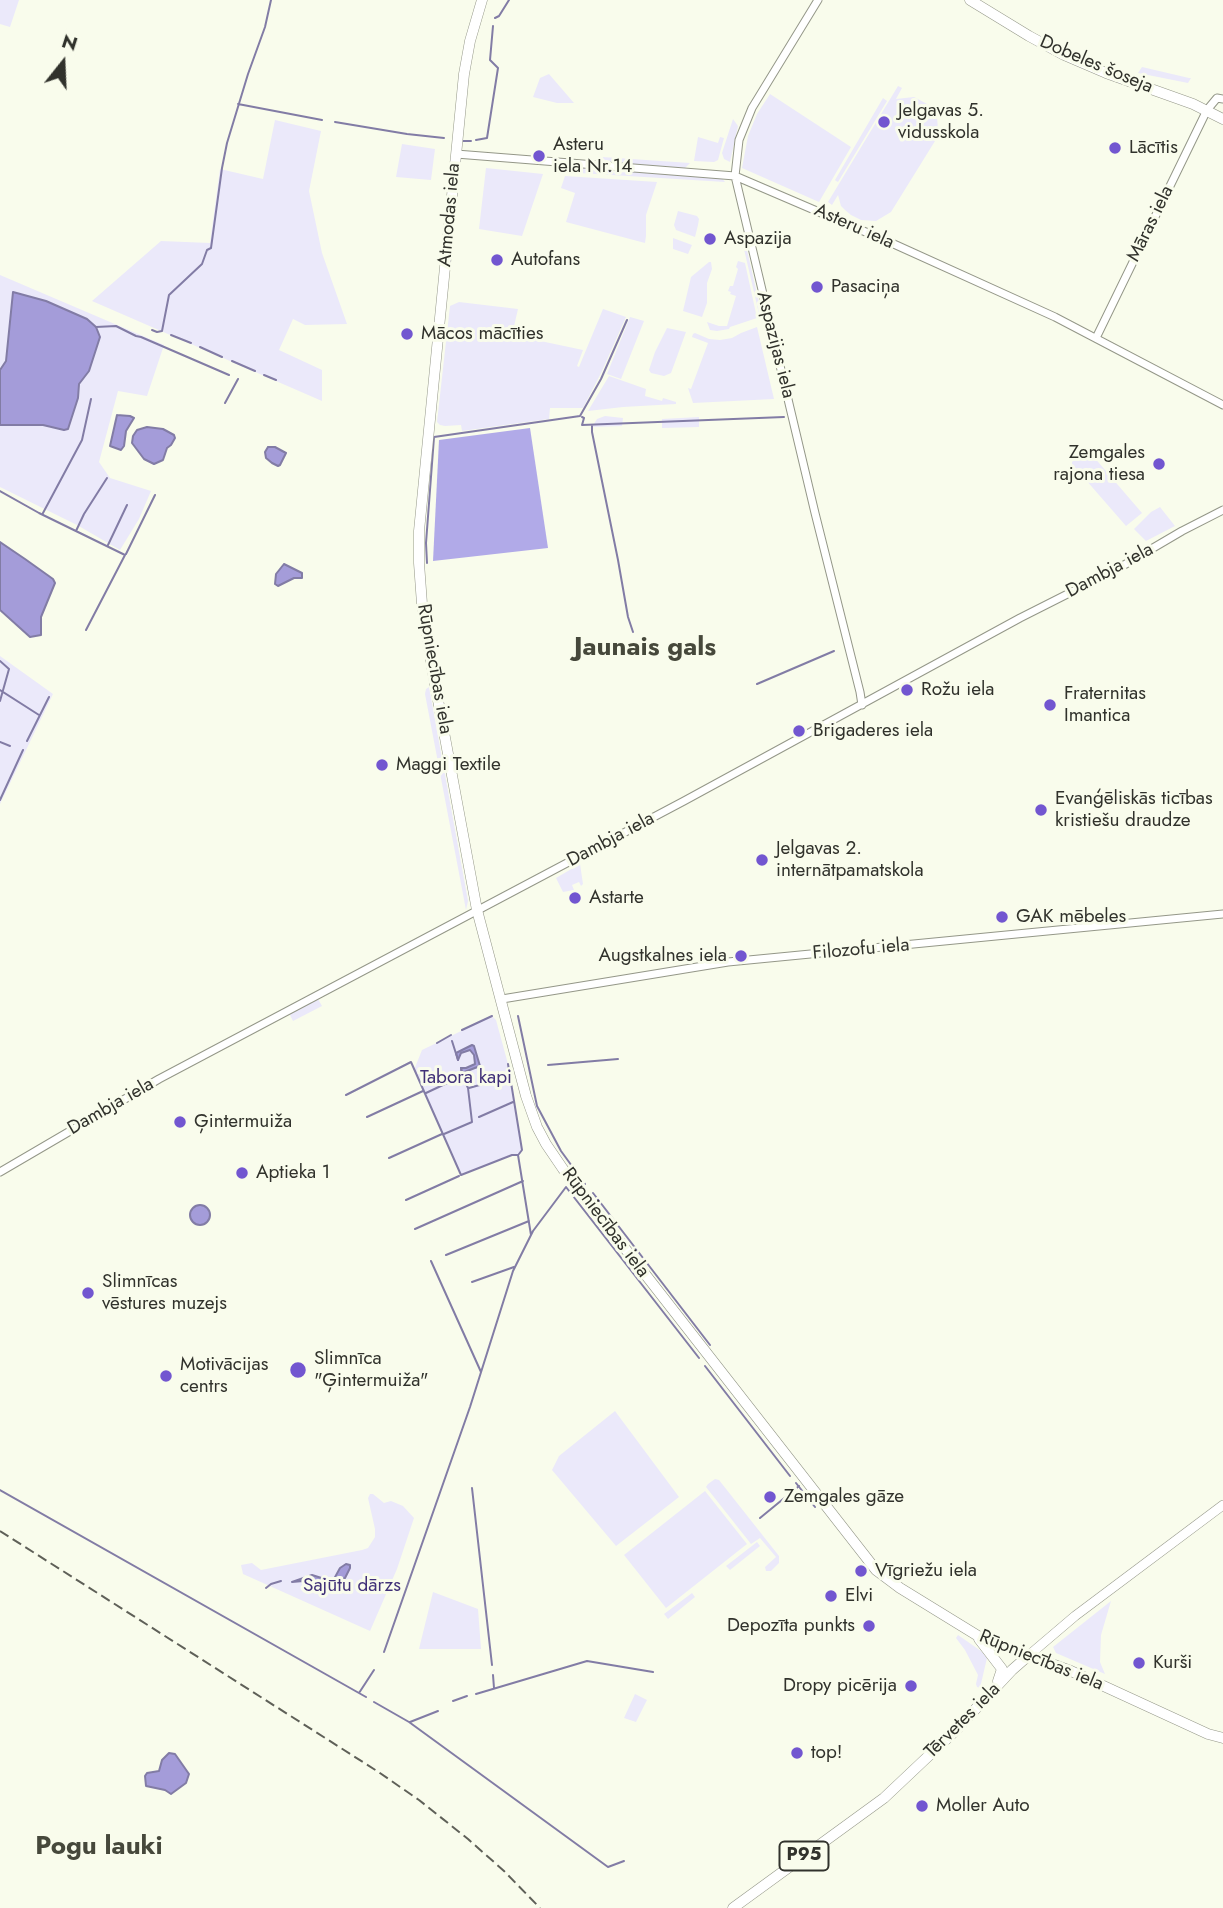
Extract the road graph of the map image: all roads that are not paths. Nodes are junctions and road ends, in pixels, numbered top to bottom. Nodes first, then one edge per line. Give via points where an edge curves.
1 (482, 0) edge
2 (818, 0) edge
3 (970, 0) edge
4 (1223, 99) edge
5 (1207, 110) junction
6 (1223, 119) edge
7 (456, 154) junction
8 (735, 176) junction
9 (1096, 338) junction
10 (1223, 405) edge
11 (429, 431) joint
12 (1223, 510) edge
13 (862, 705) junction
14 (477, 910) junction
15 (1223, 914) edge
16 (502, 999) junction
17 (0, 1172) edge
18 (1223, 1505) edge
19 (976, 1635) junction
20 (1028, 1656) junction
21 (996, 1688) junction
22 (1223, 1738) edge
23 (733, 1908) edge

1 - 7 main road, Atmodas iela via 464,74
2 - 8 street, Aspazijas iela via 752,108 739,140
3 - 5 main road, Dobeles šoseja via 1065,55
4 - 5 street via 1215,100
5 - 6 main road, Dobeles šoseja
5 - 9 street, Māras iela
7 - 8 street, Asteru iela
7 - 11 main road, Atmodas iela
8 - 9 street, Asteru iela
8 - 13 street, Aspazijas iela
9 - 10 street, Asteru iela
11 - 14 main road, Rūpniecības iela via 419,531 422,604
12 - 13 street, Dambja iela
13 - 14 street, Dambja iela
14 - 16 main road, Rūpniecības iela
14 - 17 street, Dambja iela via 159,1079
15 - 16 street, Filozofu iela via 727,962
16 - 19 main road, Rūpniecības iela via 531,1111 563,1169 867,1560 900,1588
18 - 20 main road, Tērvetes iela
19 - 20 main road, Rūpniecības iela
19 - 21 main road via 1002,1669
20 - 21 main road, Tērvetes iela / P95
20 - 22 main road, Rūpniecības iela
21 - 23 main road, Tērvetes iela / P95 via 884,1798

